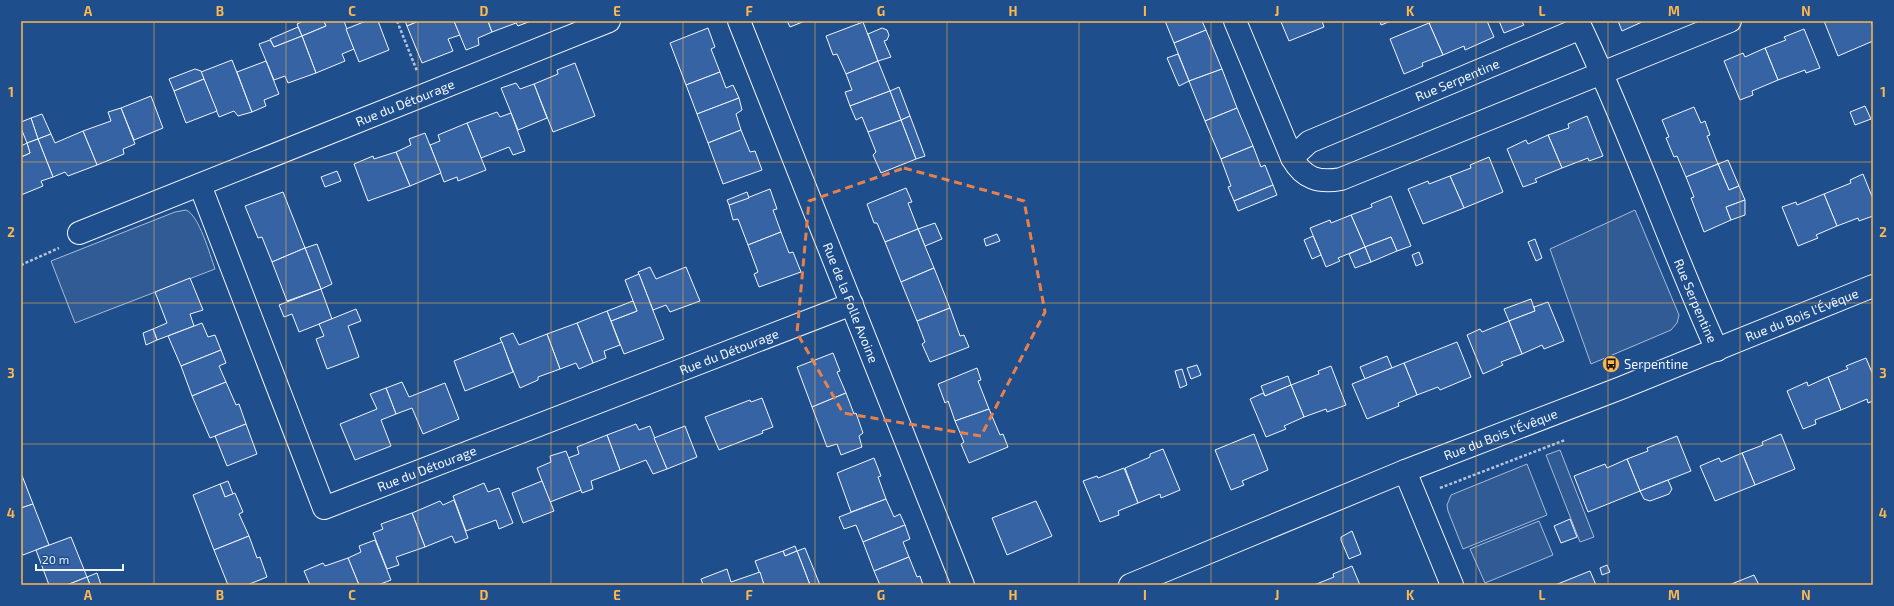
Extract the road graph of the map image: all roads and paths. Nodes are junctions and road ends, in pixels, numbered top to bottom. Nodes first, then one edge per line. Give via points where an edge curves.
1 (397, 21) edge
2 (609, 21) edge
3 (739, 21) edge
4 (1235, 21) edge
5 (1730, 21) edge
6 (1602, 73) junction
7 (425, 94) junction
8 (1292, 158) junction
9 (200, 185) junction
10 (80, 233) joint
11 (21, 265) edge
12 (1873, 286) edge
13 (852, 304) junction
14 (1717, 350) junction
15 (1405, 471) junction
16 (963, 585) edge
17 (1130, 585) edge
18 (1452, 585) edge

1 - 7 path
2 - 7 street, Rue du Détourage
3 - 13 street, Rue de la Folle Avoine
4 - 8 street
5 - 6 street
6 - 8 street via 1341,178 1321,181 1311,177 1299,168
6 - 8 street, Rue Serpentine via 1581,28 1309,142
6 - 14 street, Rue Serpentine
7 - 9 street, Rue du Détourage
9 - 10 street, Rue du Détourage
9 - 13 street, Rue du Détourage via 324,508
10 - 11 path via 58,248
12 - 14 street, Rue du Bois l'Évêque
13 - 16 street, Rue de la Folle Avoine
14 - 15 street, Rue du Bois l'Évêque
15 - 17 street, Rue du Bois l'Évêque
15 - 18 street

